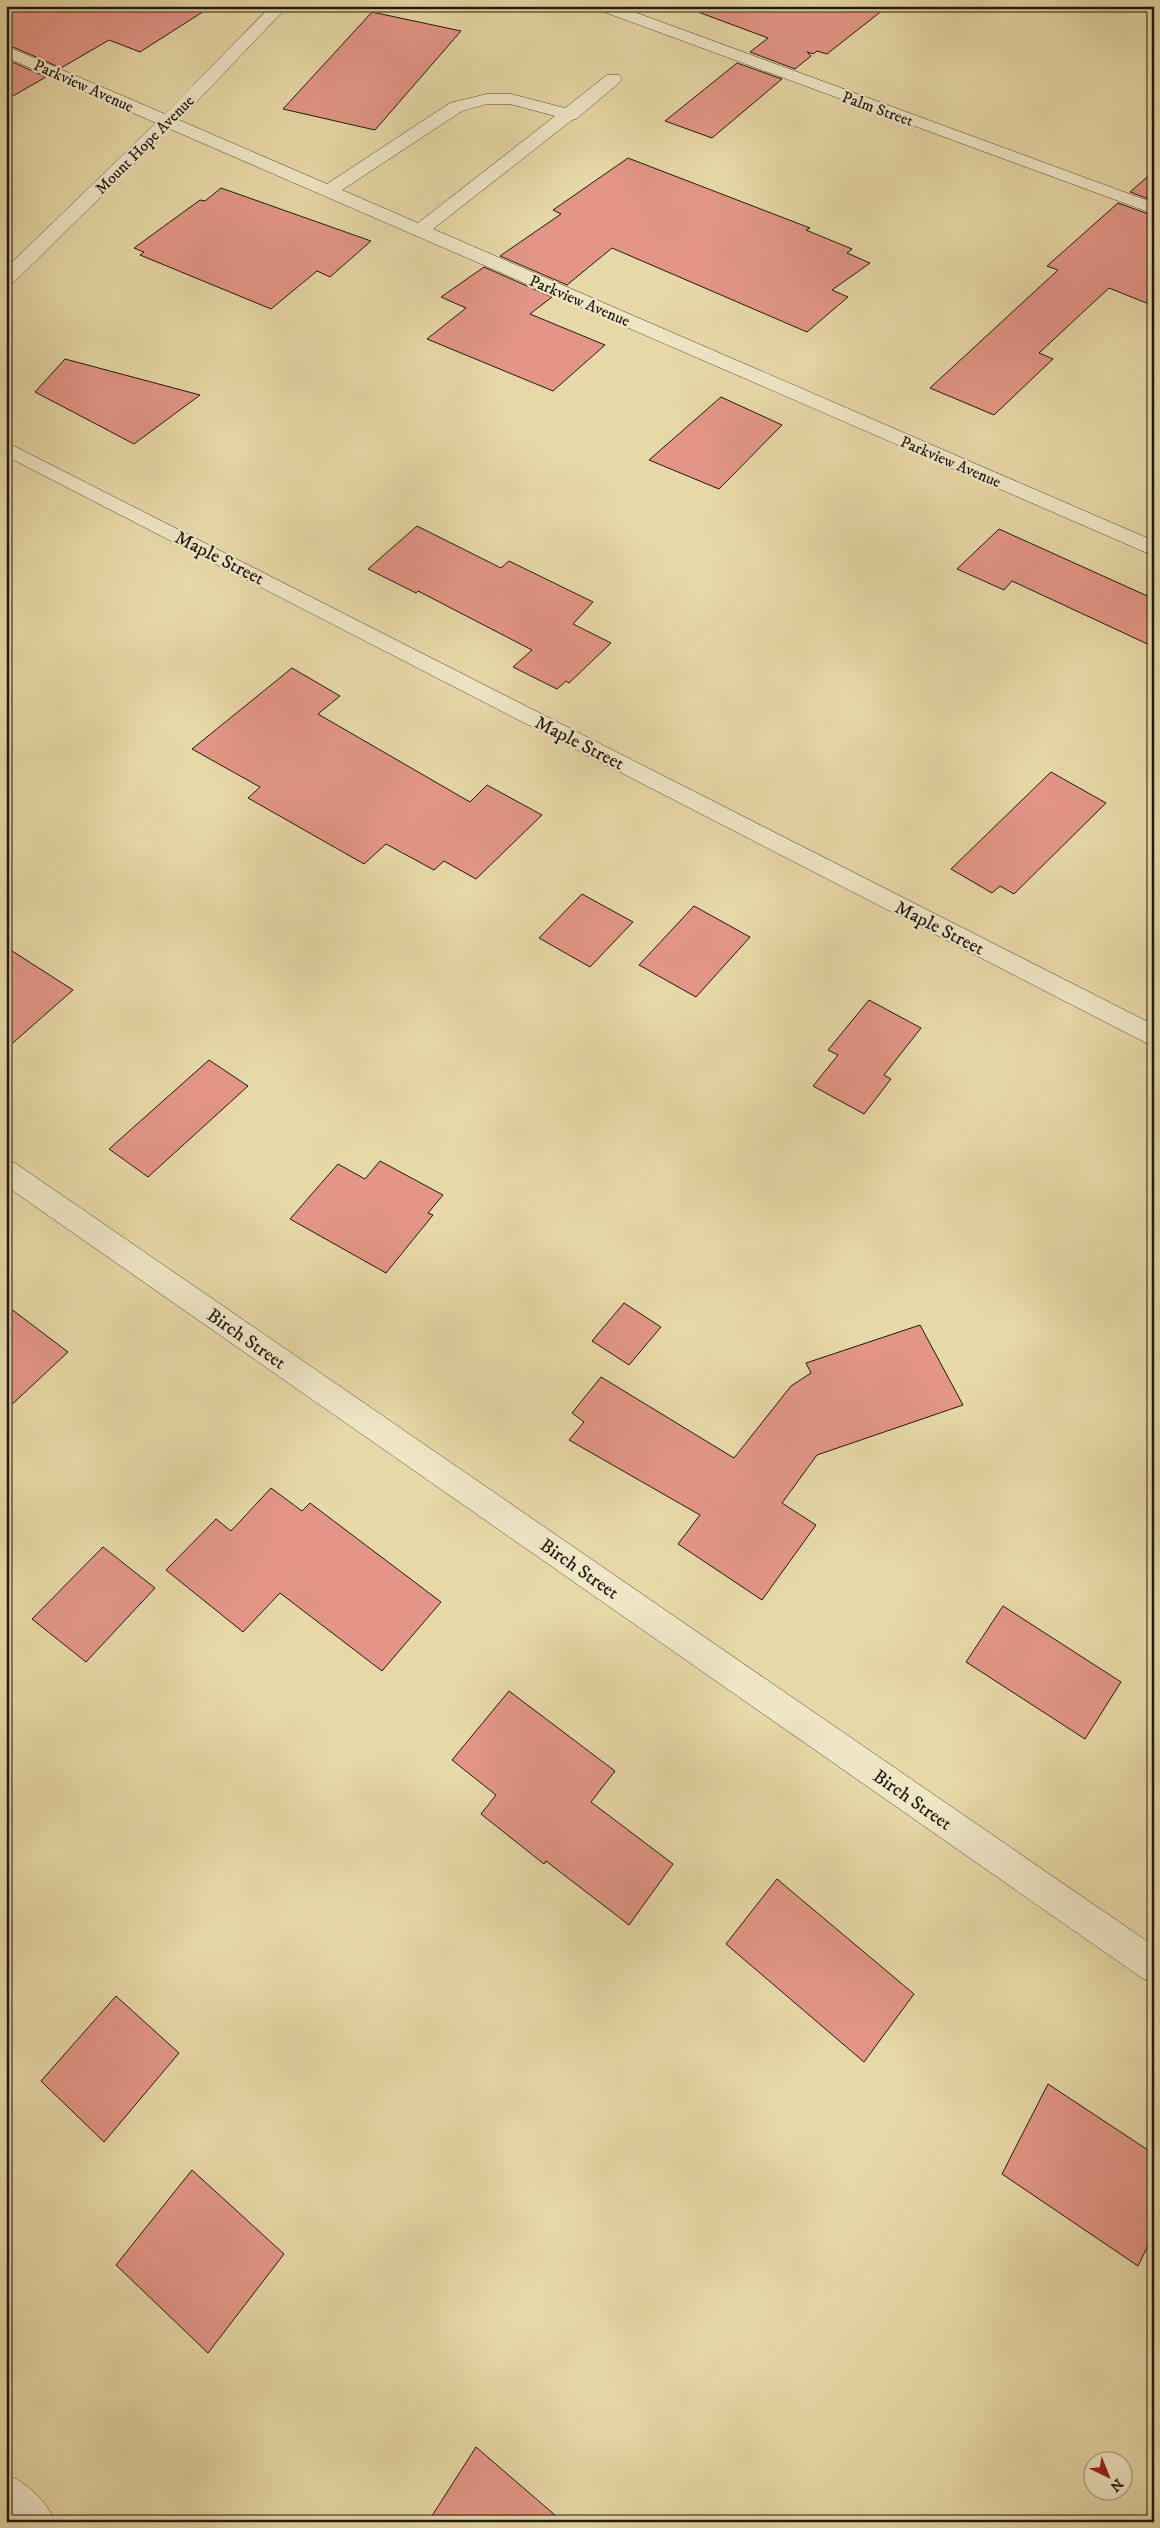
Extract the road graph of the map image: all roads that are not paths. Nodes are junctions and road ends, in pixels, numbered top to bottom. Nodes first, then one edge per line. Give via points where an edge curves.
1 (280, 6) edge
2 (602, 6) edge
3 (6, 51) edge
4 (613, 79) dead end
5 (570, 115) junction
6 (168, 122) junction
7 (328, 192) junction
8 (1154, 209) edge
9 (419, 231) junction
10 (6, 279) edge
11 (6, 448) edge
12 (1154, 549) edge
13 (1154, 1037) edge
14 (6, 1171) edge
15 (1154, 1966) edge
16 (6, 2493) edge
17 (36, 2522) edge

1 - 6 street, Mount Hope Avenue
2 - 8 street, Palm Street
3 - 6 street, Parkview Avenue
4 - 5 street
5 - 7 street via 512,99 487,99 456,107
5 - 9 street
6 - 7 street, Parkview Avenue
6 - 10 street, Mount Hope Avenue
7 - 9 street, Parkview Avenue
9 - 12 street, Parkview Avenue
11 - 13 street, Maple Street
14 - 15 street, Birch Street
16 - 17 street

